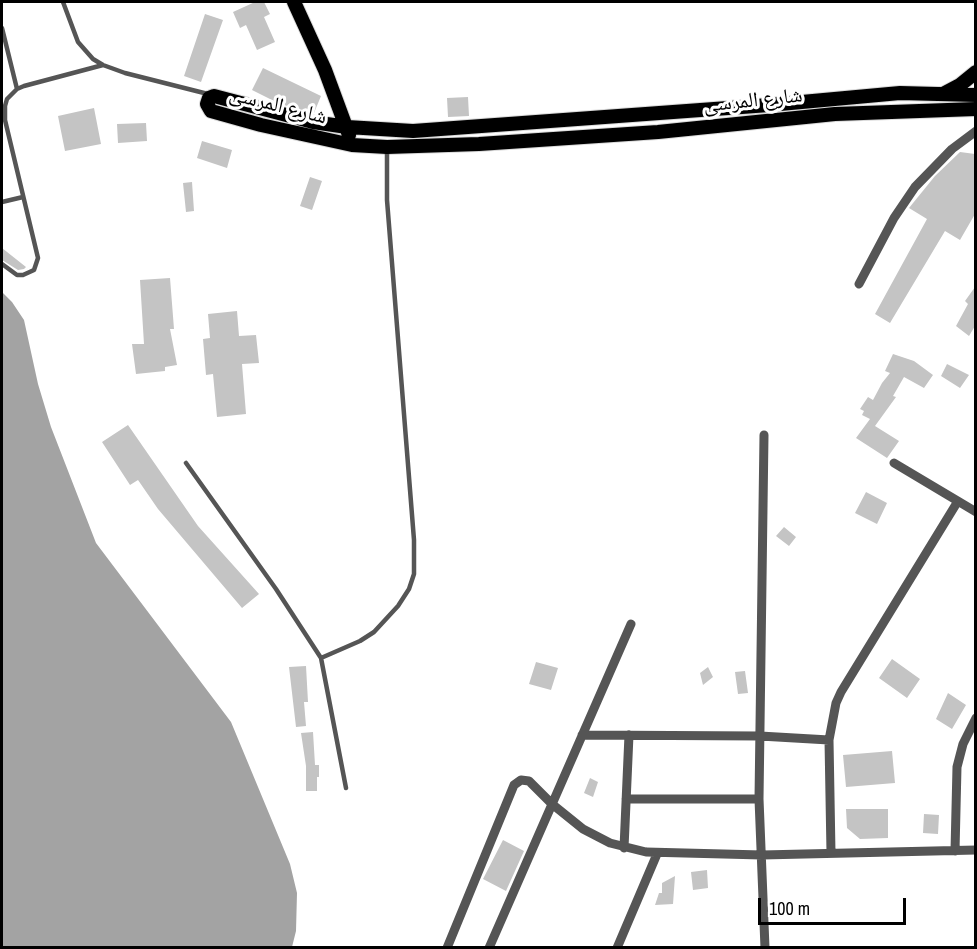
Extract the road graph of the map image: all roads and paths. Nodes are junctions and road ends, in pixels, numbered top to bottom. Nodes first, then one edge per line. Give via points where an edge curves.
1 (63, 2) edge
2 (294, 2) edge
3 (2, 28) edge
4 (103, 65) junction
5 (975, 72) edge
6 (17, 89) junction
7 (943, 94) junction
8 (975, 95) edge
9 (213, 96) junction
10 (3, 106) edge
11 (975, 109) edge
12 (347, 127) junction
13 (975, 131) edge
14 (352, 146) junction
15 (387, 147) junction
16 (22, 197) junction
17 (2, 202) edge
18 (2, 264) edge
19 (859, 284) dead end
20 (764, 435) dead end
21 (186, 463) dead end
22 (894, 463) dead end
23 (958, 501) junction
24 (975, 512) edge
25 (631, 624) dead end
26 (321, 658) junction
27 (975, 718) edge
28 (582, 735) junction
29 (629, 735) junction
30 (760, 736) junction
31 (829, 740) junction
32 (346, 788) dead end
33 (626, 799) junction
34 (759, 799) junction
35 (552, 804) junction
36 (624, 848) junction
37 (975, 850) edge
38 (955, 851) junction
39 (831, 853) junction
40 (657, 854) junction
41 (762, 855) junction
42 (447, 948) edge
43 (489, 948) edge
44 (617, 948) edge
45 (765, 948) edge

1 - 4 lane via 78,42
2 - 12 main road
3 - 6 lane
4 - 6 lane
4 - 9 lane
5 - 7 main road
6 - 10 lane
7 - 8 main road, شارع المرسى
7 - 12 main road, شارع المرسى via 900,93 431,130
9 - 12 main road, شارع المرسى
9 - 14 main road, شارع المرسى via 207,101 211,111
10 - 16 lane
11 - 15 main road, شارع المرسى via 835,114 658,132
12 - 14 main road
13 - 19 street via 915,187
14 - 15 main road, شارع المرسى
15 - 26 lane via 387,200 414,574 399,606 374,632
16 - 17 lane
16 - 18 lane via 37,264 23,276
20 - 30 street
21 - 26 lane
22 - 23 street
23 - 24 street
23 - 31 street via 841,692
25 - 28 street
26 - 32 lane
27 - 38 street via 957,767
28 - 29 street
28 - 35 street
29 - 30 street
29 - 33 street
30 - 31 street
30 - 34 street
31 - 39 street
33 - 34 street
33 - 36 street
34 - 41 street
35 - 36 street via 583,829
35 - 42 street via 529,781 513,785
35 - 43 street
36 - 40 street
37 - 38 street
38 - 39 street
39 - 41 street
40 - 41 street
40 - 44 street
41 - 45 street

